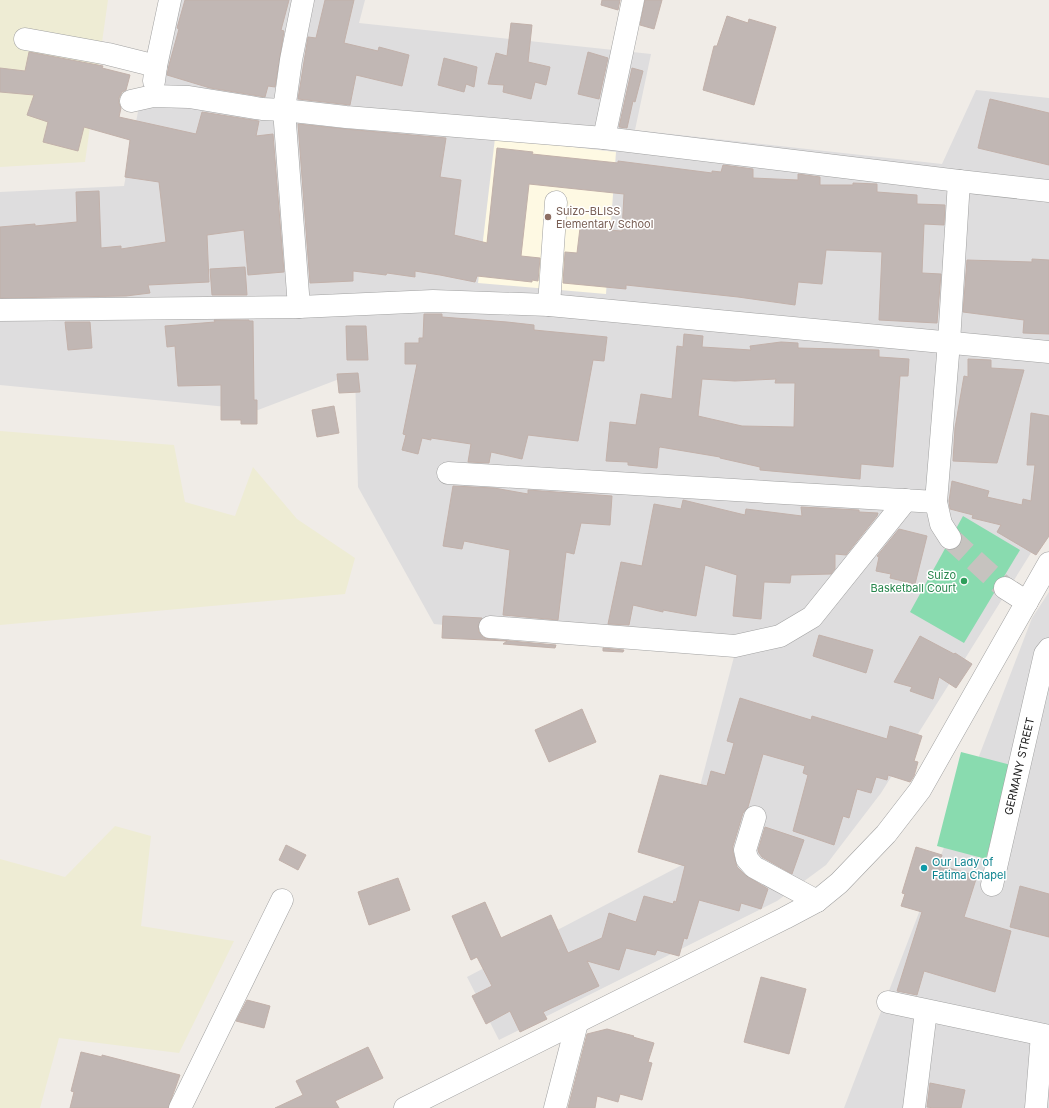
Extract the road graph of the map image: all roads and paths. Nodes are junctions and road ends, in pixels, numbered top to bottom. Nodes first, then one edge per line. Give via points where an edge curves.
1 (170, 0) edge
2 (303, 0) edge
3 (633, 0) edge
4 (25, 39) dead end
5 (156, 66) junction
6 (153, 96) junction
7 (131, 101) dead end
8 (284, 110) junction
9 (604, 138) junction
10 (959, 181) junction
11 (1049, 191) edge
12 (556, 202) dead end
13 (549, 305) junction
14 (299, 307) junction
15 (0, 310) edge
16 (949, 342) junction
17 (1049, 352) edge
18 (448, 473) dead end
19 (906, 500) junction
20 (936, 502) junction
21 (950, 538) tunnel mouth
22 (1049, 563) edge
23 (1005, 588) tunnel mouth
24 (1027, 602) junction
25 (490, 627) dead end
26 (1049, 649) edge
27 (755, 817) dead end
28 (992, 885) dead end
29 (282, 900) dead end
30 (817, 901) junction
31 (888, 1002) dead end
32 (926, 1011) junction
33 (577, 1023) junction
34 (1046, 1035) edge
35 (417, 1105) edge
36 (180, 1108) edge
37 (556, 1108) edge
38 (914, 1108) edge
39 (1036, 1108) edge

1 - 5 street
2 - 8 street
3 - 9 street
4 - 5 street via 108,54
5 - 6 street
6 - 7 street
6 - 8 street
8 - 9 street
8 - 14 street
9 - 10 street
10 - 11 street
10 - 16 street
12 - 13 street
13 - 14 street via 434,301
13 - 16 street
14 - 15 street
16 - 17 street
16 - 20 street
18 - 19 street
19 - 20 street
19 - 25 street via 812,617 780,636 735,646
20 - 21 street via 941,524
22 - 24 street
23 - 24 street
24 - 30 street via 920,790 886,834 839,883
26 - 28 street, GERMANY STREET
27 - 30 street via 745,850 747,860 754,867
29 - 36 street
30 - 33 street
31 - 32 street
32 - 34 street
32 - 38 street
33 - 35 street
33 - 37 street
34 - 39 street

